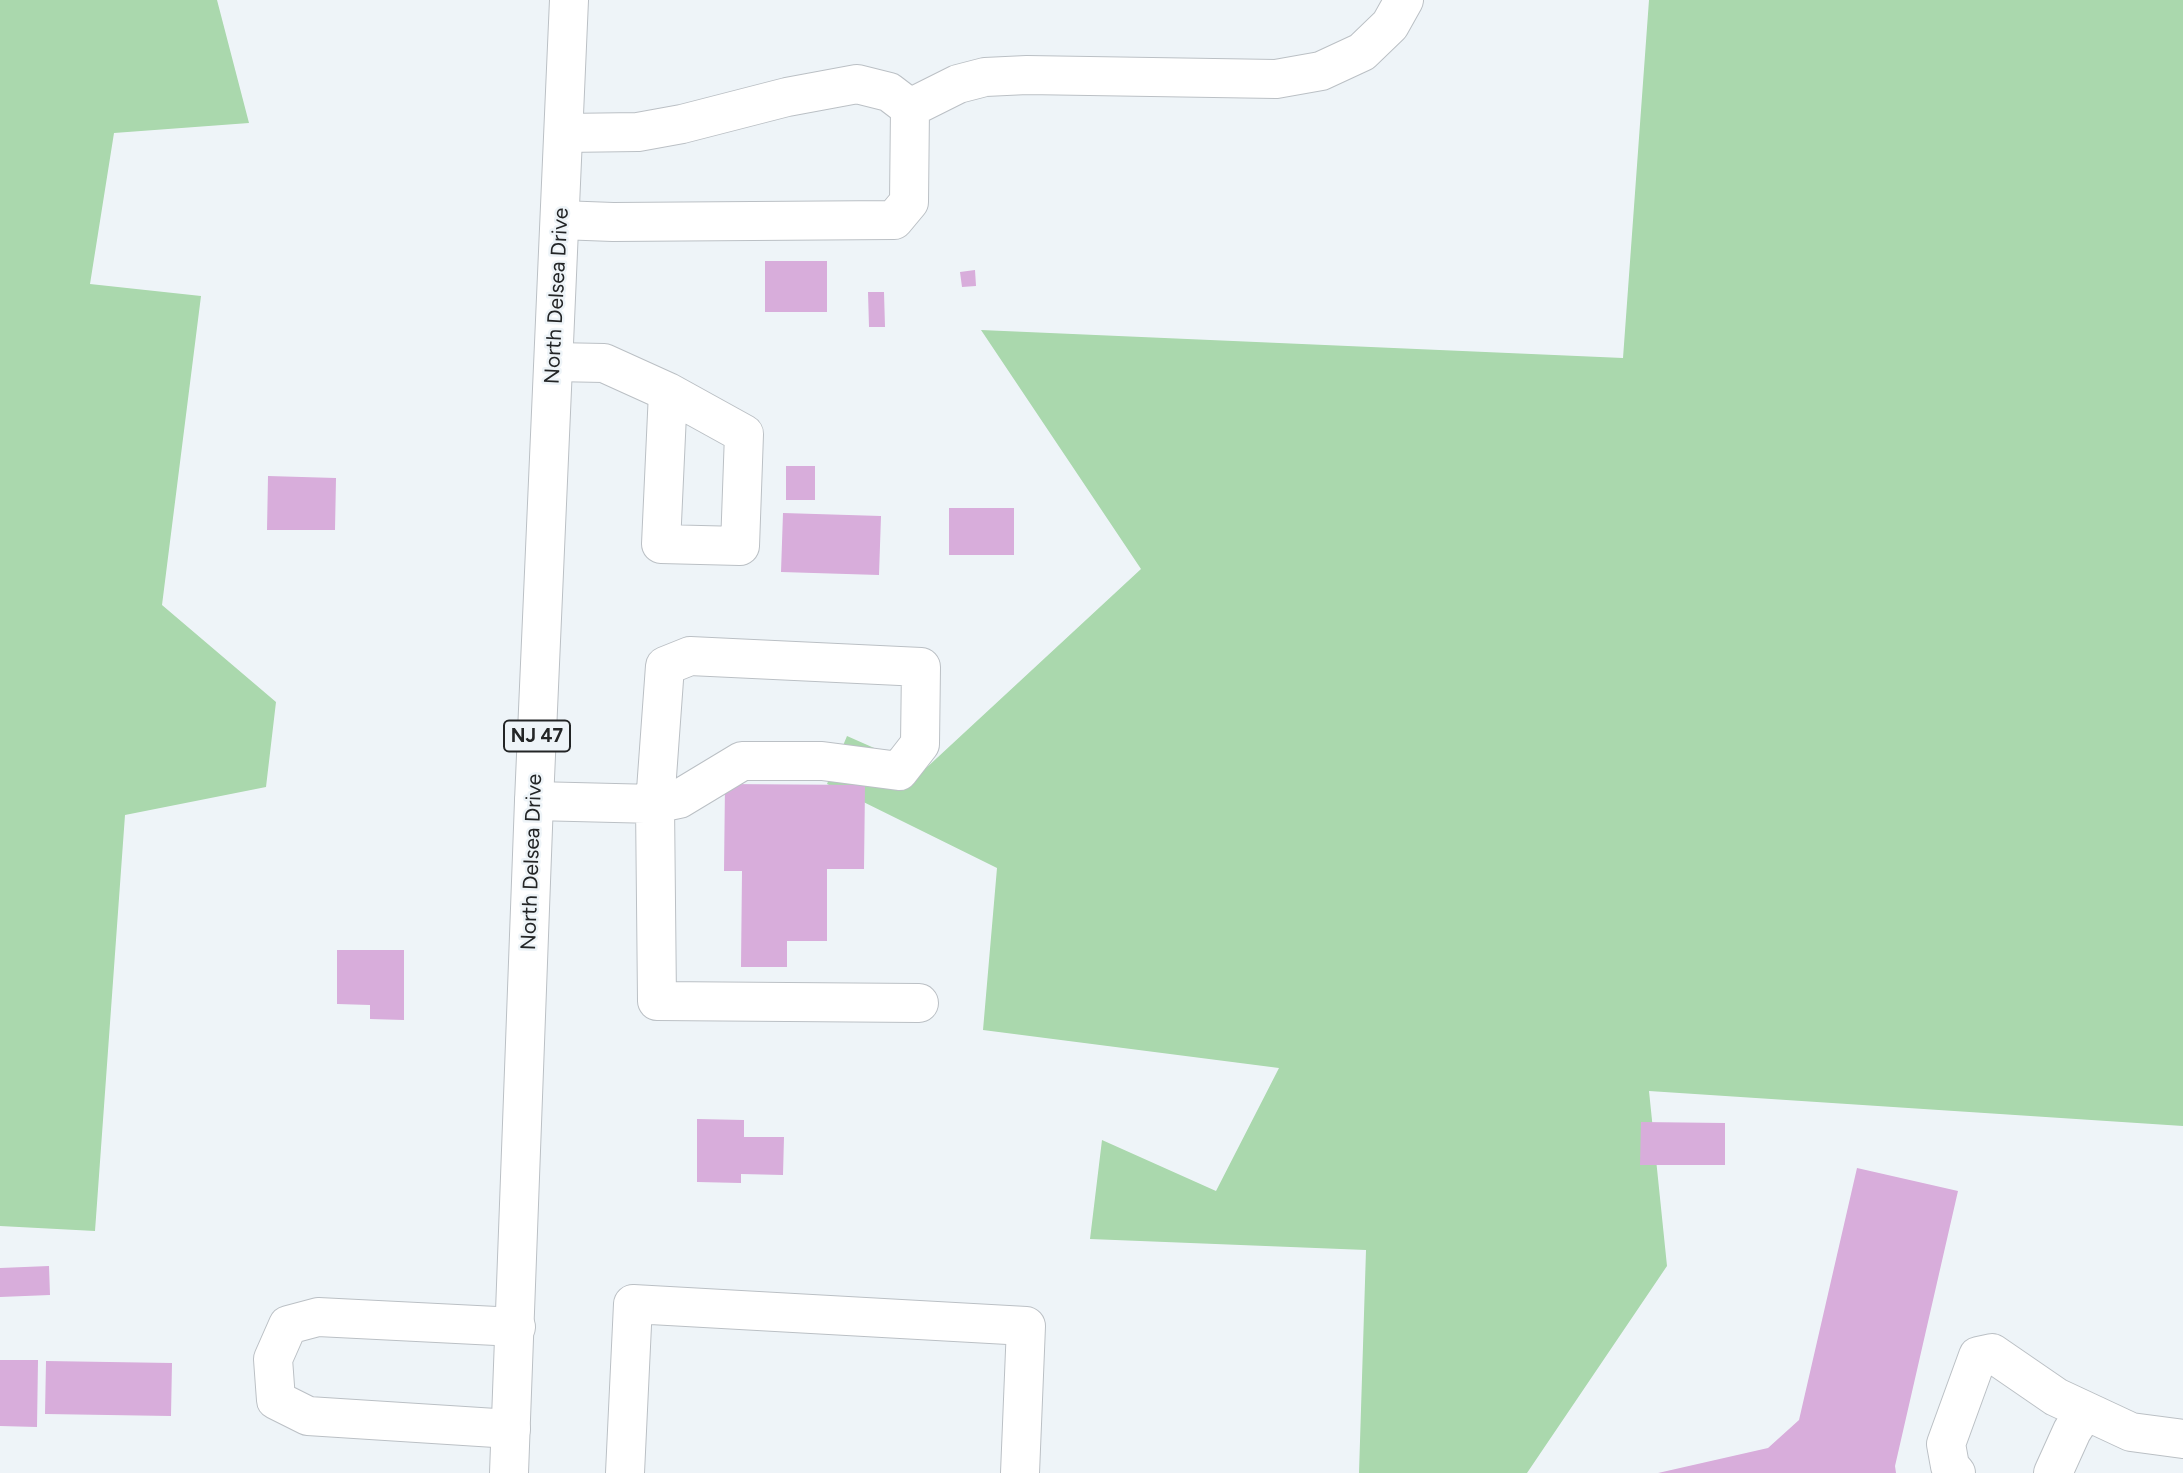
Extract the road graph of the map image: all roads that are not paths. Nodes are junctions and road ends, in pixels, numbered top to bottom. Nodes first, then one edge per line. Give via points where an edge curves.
1 (569, 0) edge
2 (1404, 0) edge
3 (910, 108) junction
4 (564, 133) junction
5 (560, 220) junction
6 (554, 362) junction
7 (668, 393) dead end
8 (534, 801) junction
9 (655, 804) junction
10 (919, 1003) dead end
11 (516, 1327) junction
12 (2085, 1411) junction
13 (511, 1429) junction
14 (2183, 1439) edge
15 (509, 1473) edge
16 (625, 1473) edge
17 (1020, 1473) edge
18 (1956, 1473) edge
19 (2053, 1473) edge

1 - 4 main road, North Delsea Drive / NJ 47
2 - 3 main road via 1390,25 1362,51 1321,71 1276,79 985,77 958,84
3 - 4 main road via 889,92 857,84 649,130
3 - 5 main road via 909,202 894,220
4 - 5 main road, North Delsea Drive / NJ 47
5 - 6 main road, North Delsea Drive / NJ 47
6 - 7 main road via 604,363
6 - 8 main road, North Delsea Drive / NJ 47
8 - 9 main road
8 - 11 main road, North Delsea Drive / NJ 47
9 - 9 main road via 679,799 742,761 822,761 899,771 920,744 921,667 690,656 665,666
9 - 10 main road via 657,1001
11 - 13 main road, North Delsea Drive / NJ 47
11 - 13 main road via 318,1317 288,1325 273,1359 276,1399 308,1416
12 - 14 main road via 2131,1432
12 - 18 main road via 1992,1353 1978,1356 1946,1444
12 - 19 main road
13 - 15 main road, North Delsea Drive / NJ 47
16 - 17 main road via 633,1304 1026,1326

